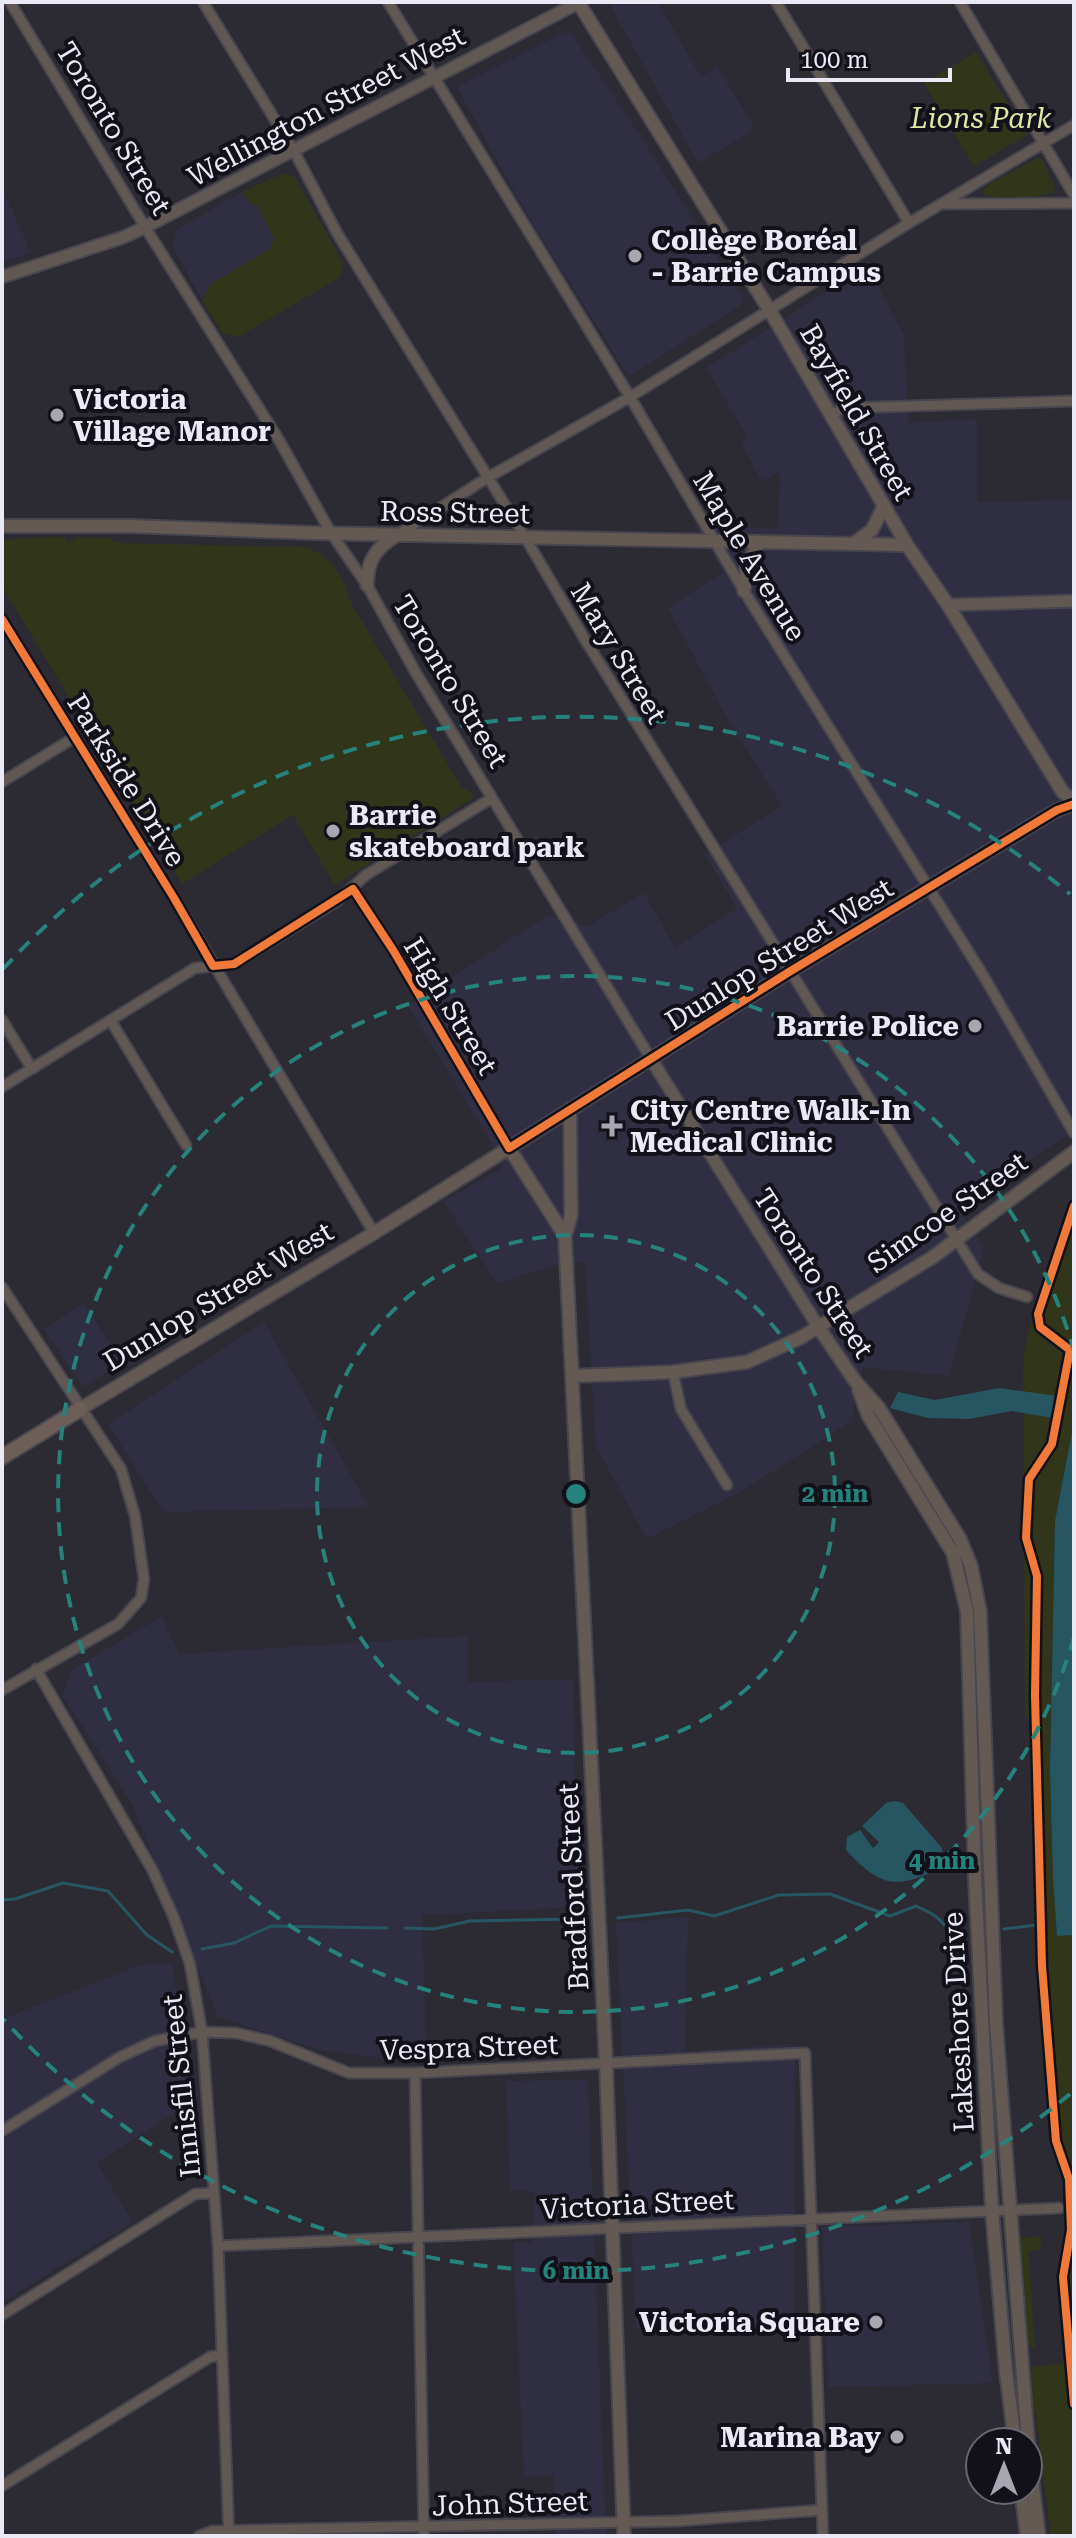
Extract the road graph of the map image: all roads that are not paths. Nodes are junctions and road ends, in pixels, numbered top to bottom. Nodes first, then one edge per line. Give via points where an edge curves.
1 (10, 2) edge
2 (203, 2) edge
3 (388, 2) edge
4 (579, 2) edge
5 (776, 2) edge
6 (960, 2) edge
7 (433, 77) junction
8 (1074, 125) edge
9 (1045, 143) junction
10 (294, 151) junction
11 (1074, 195) edge
12 (1074, 203) edge
13 (942, 204) junction
14 (909, 223) junction
15 (145, 227) junction
16 (2, 277) edge
17 (770, 311) junction
18 (630, 397) junction
19 (1074, 401) edge
20 (830, 415) junction
21 (487, 478) junction
22 (884, 506) junction
23 (2, 526) edge
24 (331, 533) junction
25 (397, 535) junction
26 (525, 537) junction
27 (713, 541) junction
28 (759, 542) junction
29 (853, 544) junction
30 (907, 545) junction
31 (367, 585) junction
32 (744, 591) junction
33 (1074, 601) edge
34 (948, 605) junction
35 (2, 619) edge
36 (75, 737) junction
37 (2, 782) edge
38 (492, 798) junction
39 (1074, 803) edge
40 (929, 888) junction
41 (353, 889) junction
42 (213, 966) junction
43 (789, 972) junction
44 (2, 1020) edge
45 (111, 1021) junction
46 (651, 1059) junction
47 (32, 1069) junction
48 (2, 1087) edge
49 (570, 1109) junction
50 (1074, 1133) edge
51 (186, 1145) dead end
52 (509, 1148) junction
53 (1074, 1152) edge
54 (374, 1233) junction
55 (565, 1236) junction
56 (957, 1240) junction
57 (2, 1287) edge
58 (1027, 1297) dead end
59 (819, 1328) junction
60 (673, 1372) junction
61 (573, 1376) junction
62 (855, 1381) junction
63 (80, 1409) junction
64 (2, 1457) edge
65 (727, 1485) dead end
66 (953, 1553) joint
67 (36, 1669) junction
68 (2, 1690) edge
69 (202, 2032) junction
70 (606, 2063) junction
71 (415, 2073) junction
72 (2, 2131) edge
73 (214, 2193) junction
74 (1059, 2208) dead end
75 (992, 2211) junction
76 (1009, 2211) junction
77 (810, 2219) junction
78 (611, 2227) junction
79 (417, 2238) junction
80 (218, 2246) junction
81 (2, 2315) edge
82 (222, 2355) junction
83 (1013, 2426) edge
84 (1027, 2426) edge
85 (2, 2486) edge
86 (1023, 2506) edge
87 (1035, 2506) edge
88 (822, 2510) junction
89 (623, 2522) junction
90 (424, 2532) edge
91 (229, 2534) edge
92 (199, 2536) edge
93 (624, 2536) edge
94 (823, 2536) edge
95 (1027, 2536) edge
96 (1039, 2536) edge

1 - 15 street, Toronto Street
2 - 10 street, Mary Street
3 - 7 street, Maple Avenue
4 - 7 street, Wellington Street West
4 - 17 main road, Bayfield Street
5 - 14 street
6 - 9 street
7 - 10 street, Wellington Street West
7 - 18 street, Maple Avenue
8 - 9 street
9 - 11 street
9 - 13 street
10 - 15 street, Wellington Street West
10 - 21 street, Mary Street via 337,233
12 - 13 street
13 - 14 street
14 - 17 street
15 - 16 street, Wellington Street West
15 - 24 street, Toronto Street
17 - 18 street
17 - 20 main road, Bayfield Street
18 - 21 street
18 - 27 street, Maple Avenue
19 - 20 street via 845,408
20 - 22 main road, Bayfield Street
21 - 25 street
21 - 26 street, Mary Street
22 - 29 main road via 872,530
22 - 30 main road, Bayfield Street
23 - 24 main road, Ross Street
24 - 25 main road, Ross Street
24 - 31 street, Toronto Street
25 - 26 main road, Ross Street
25 - 31 main road via 369,562
26 - 27 main road, Ross Street
26 - 43 street, Mary Street
27 - 28 main road, Ross Street
27 - 32 street, Maple Avenue
28 - 29 main road, Ross Street
28 - 32 main road via 747,565
29 - 30 main road, Ross Street
30 - 34 main road, Bayfield Street
31 - 38 street, Toronto Street
32 - 40 street, Maple Avenue
33 - 34 street
34 - 39 main road, Bayfield Street
35 - 36 street, Parkside Drive
36 - 37 street
36 - 42 street, Parkside Drive
38 - 41 street via 366,875
38 - 46 street, Toronto Street
39 - 40 main road, Dunlop Street West
40 - 43 main road, Dunlop Street West
40 - 50 street, Maple Avenue
41 - 42 street via 234,964
41 - 52 street, High Street
42 - 45 street via 195,968
42 - 54 street, Parkside Drive
43 - 46 main road, Dunlop Street West
43 - 56 street, Mary Street
44 - 47 street
45 - 47 street
45 - 51 street
46 - 49 main road, Dunlop Street West
46 - 59 street, Toronto Street
47 - 48 street
49 - 52 main road, Dunlop Street West
49 - 55 main road, Bradford Street via 571,1216
52 - 54 main road, Dunlop Street West
52 - 55 main road, High Street
53 - 56 main road, Simcoe Street
54 - 63 main road, Dunlop Street West
55 - 61 main road, Bradford Street
56 - 58 street, Mary Street via 978,1274
56 - 59 main road, Simcoe Street
57 - 63 street
59 - 60 main road, Simcoe Street via 747,1362
59 - 62 main road, Toronto Street
60 - 61 main road, Simcoe Street
60 - 65 street via 681,1409
61 - 70 main road, Bradford Street
62 - 66 main road, Toronto Street via 868,1415
62 - 76 main road, Toronto Street via 912,1458 966,1552 980,1611
63 - 64 main road, Dunlop Street West
63 - 67 street via 127,1484 143,1563 141,1598 118,1624
66 - 75 main road, Lakeshore Drive via 969,1631 973,1835
67 - 68 street
67 - 69 street, Innisfil Street via 153,1871 190,1964
69 - 71 street, Vespra Street via 270,2041 349,2073
69 - 72 street, Vespra Street via 155,2041 120,2057
69 - 73 street, Innisfil Street
70 - 71 street, Vespra Street
70 - 77 street, Vespra Street via 805,2053
70 - 78 main road, Bradford Street
71 - 79 street
73 - 80 street, Innisfil Street
73 - 81 street via 195,2194
74 - 76 street, Victoria Street
75 - 76 street, Victoria Street
75 - 77 street, Victoria Street
75 - 83 main road, Lakeshore Drive
76 - 84 main road
77 - 78 street, Victoria Street
77 - 88 street
78 - 79 street, Victoria Street
78 - 89 main road, Bradford Street
79 - 80 street, Victoria Street
79 - 90 street
80 - 82 street, Innisfil Street
82 - 85 street via 210,2357
82 - 91 street, Innisfil Street
86 - 95 main road
87 - 96 main road
88 - 89 street, John Street
88 - 94 street
89 - 90 street, John Street
89 - 93 main road, Bradford Street
90 - 91 street, John Street
91 - 92 street, John Street via 212,2531

